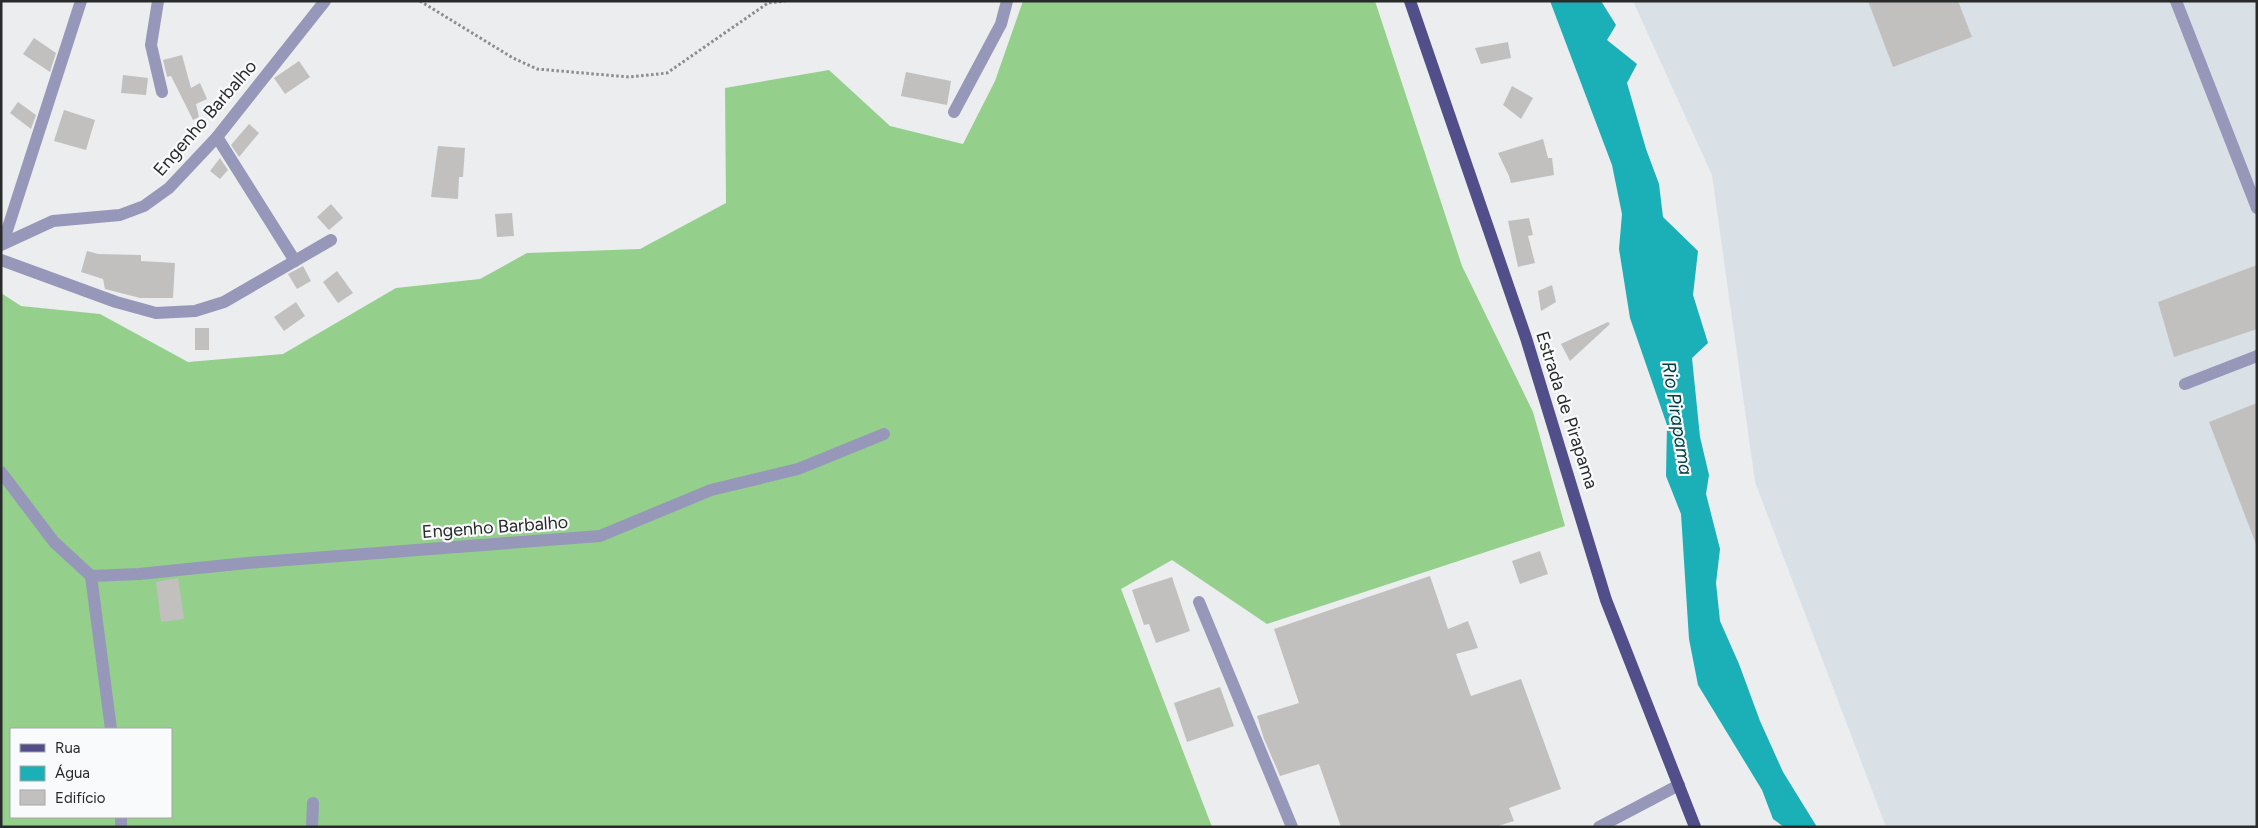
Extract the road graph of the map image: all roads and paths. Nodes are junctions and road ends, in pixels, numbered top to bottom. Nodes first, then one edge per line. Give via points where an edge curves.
1 (81, 1) edge
2 (158, 1) edge
3 (325, 1) edge
4 (420, 1) edge
5 (785, 1) edge
6 (1007, 1) edge
7 (1410, 1) edge
8 (2176, 1) edge
9 (162, 92) dead end
10 (954, 112) dead end
11 (217, 137) junction
12 (2257, 208) edge
13 (331, 240) dead end
14 (2, 244) edge
15 (1, 260) edge
16 (295, 261) junction
17 (2257, 356) edge
18 (2185, 384) dead end
19 (884, 434) dead end
20 (1, 472) edge
21 (91, 576) junction
22 (1199, 602) dead end
23 (111, 728) edge
24 (1679, 785) junction
25 (313, 803) dead end
26 (312, 827) edge
27 (1292, 827) edge
28 (1598, 827) edge
29 (1695, 827) edge

1 - 14 street
2 - 9 street via 151,45
3 - 11 street, Engenho Barbalho
4 - 5 path via 513,58 537,69 628,77 667,73 768,3
6 - 10 street via 1001,24
7 - 24 main road, Estrada de Pirapama via 1529,347 1606,600
8 - 12 street
11 - 14 street, Engenho Barbalho via 169,188 144,206 120,215 53,221
11 - 16 street
13 - 16 street
15 - 16 street via 108,300 156,313 195,311 224,302
17 - 18 street
19 - 21 street, Engenho Barbalho via 798,469 711,490 600,536
20 - 21 street via 54,542
21 - 23 street
22 - 27 street
24 - 28 street
24 - 29 main road, Estrada de Pirapama
25 - 26 street

